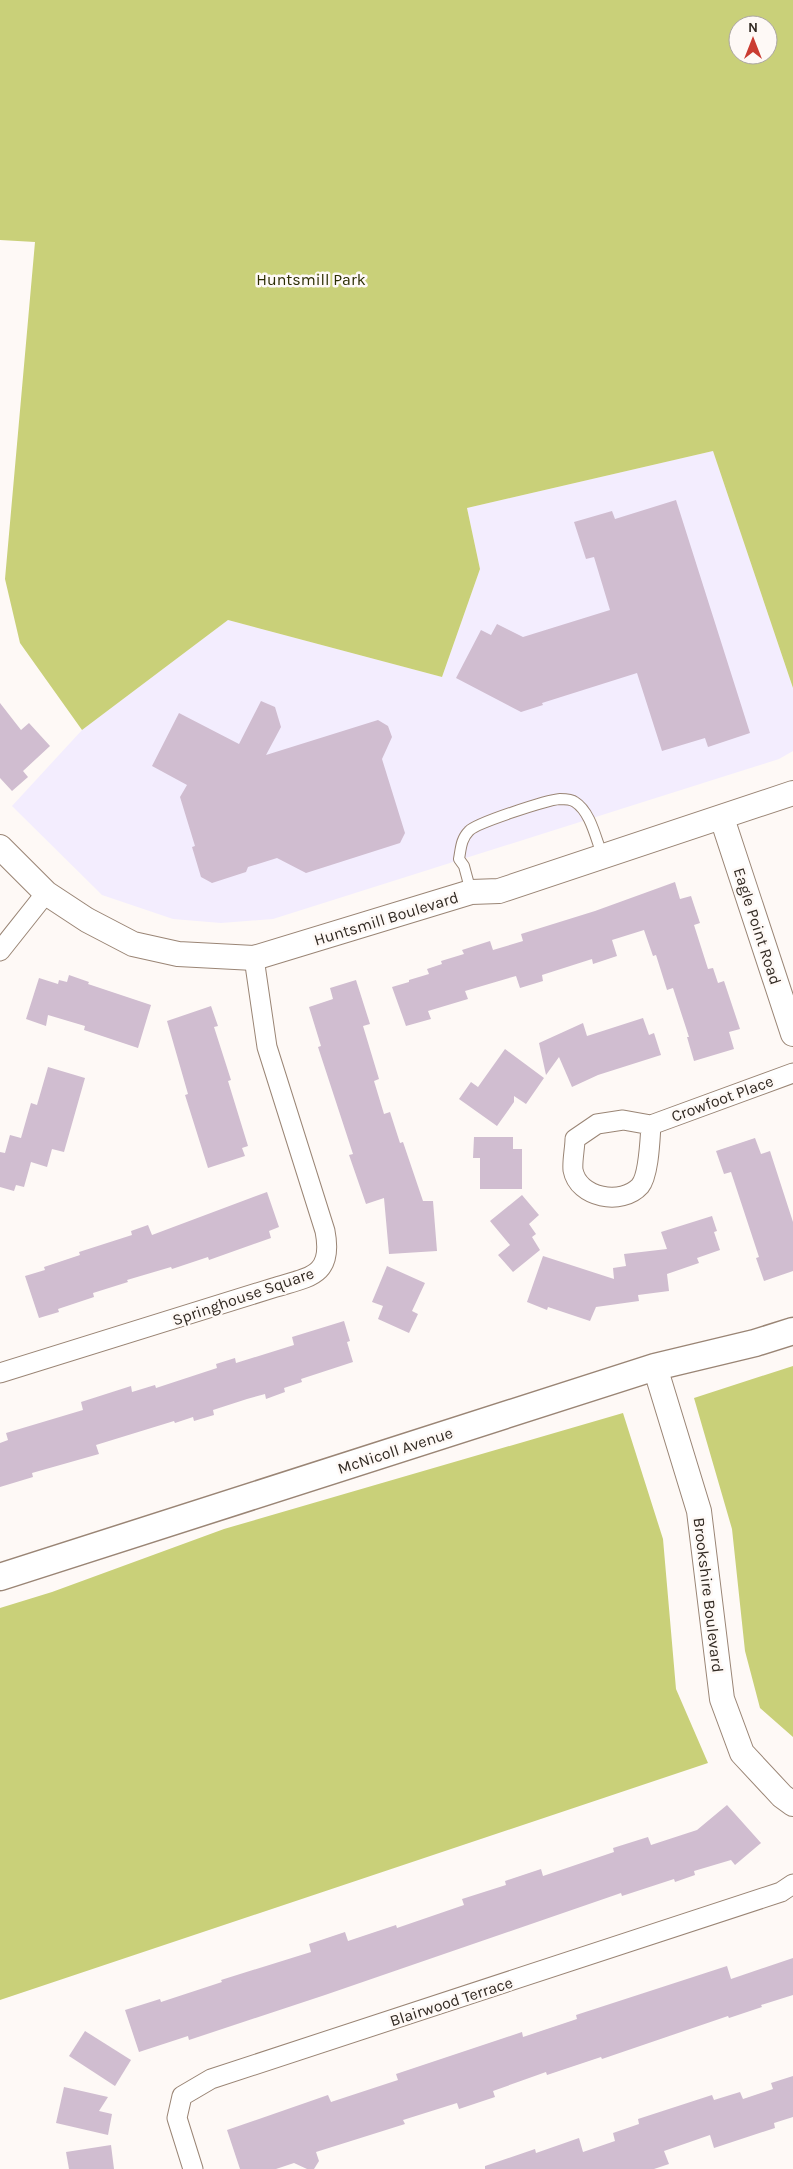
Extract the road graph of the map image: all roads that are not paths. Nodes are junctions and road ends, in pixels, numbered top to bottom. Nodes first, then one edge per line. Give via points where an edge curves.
1 (793, 793) edge
2 (722, 818) junction
3 (0, 847) edge
4 (603, 858) junction
5 (472, 892) junction
6 (46, 893) junction
7 (0, 951) edge
8 (254, 958) junction
9 (793, 1034) edge
10 (793, 1073) edge
11 (650, 1125) junction
12 (793, 1331) edge
13 (655, 1367) junction
14 (0, 1373) edge
15 (0, 1577) edge
16 (793, 1804) edge
17 (793, 1884) edge
18 (193, 2169) edge

1 - 2 street, Huntsmill Boulevard
2 - 4 street, Huntsmill Boulevard
2 - 9 street, Eagle Point Road
3 - 6 street, Huntsmill Boulevard
4 - 5 street, Huntsmill Boulevard via 499,891
4 - 5 lane via 587,817 577,802 559,799 470,828 462,839 459,859
5 - 8 street, Huntsmill Boulevard
6 - 7 street
6 - 8 street, Huntsmill Boulevard via 87,920 134,944 178,954
8 - 14 street, Springhouse Square via 267,1047 324,1224 328,1244 322,1268 290,1283
10 - 11 street, Crowfoot Place
11 - 11 street, Crowfoot Place via 623,1120 597,1124 576,1139 573,1171 582,1187 601,1197 626,1195 641,1185 649,1156
12 - 13 main road, McNicoll Avenue
13 - 15 main road, McNicoll Avenue
13 - 16 street, Brookshire Boulevard via 699,1511 722,1699 742,1754
17 - 18 street, Blairwood Terrace via 781,1892 211,2079 182,2096 177,2118

